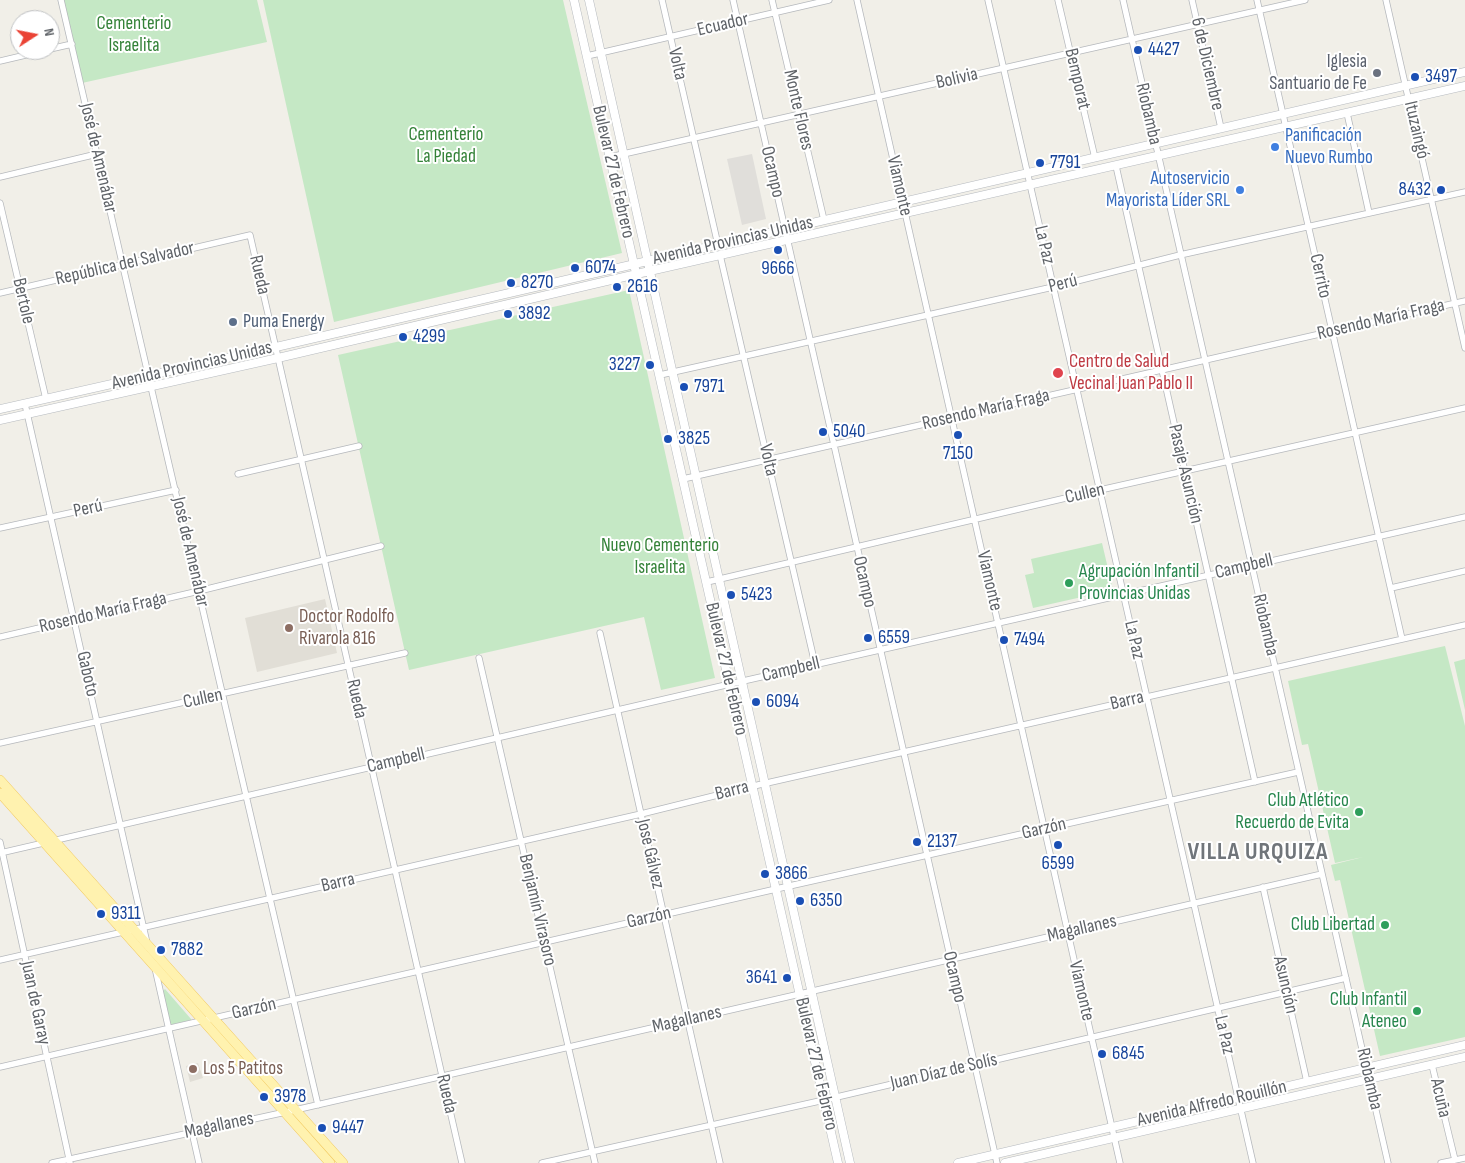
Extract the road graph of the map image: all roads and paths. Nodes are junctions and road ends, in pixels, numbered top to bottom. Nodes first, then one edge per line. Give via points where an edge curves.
1 (61, 0) edge
2 (574, 0) edge
3 (589, 0) edge
4 (662, 0) edge
5 (733, 0) edge
6 (772, 0) edge
7 (829, 0) edge
8 (857, 0) edge
9 (988, 0) edge
10 (1058, 0) edge
11 (1123, 0) edge
12 (1192, 0) edge
13 (1257, 0) edge
14 (1305, 0) edge
15 (1386, 0) edge
16 (1260, 10) junction
17 (775, 12) junction
18 (738, 21) junction
19 (1198, 24) junction
20 (671, 36) junction
21 (1131, 39) junction
22 (72, 44) junction
23 (60, 47) edge
24 (601, 52) junction
25 (1071, 53) junction
26 (587, 56) junction
27 (1003, 68) junction
28 (1465, 72) edge
29 (1406, 86) junction
30 (1465, 86) edge
31 (879, 96) junction
32 (1409, 99) junction
33 (1347, 113) junction
34 (1283, 114) junction
35 (799, 115) junction
36 (761, 123) junction
37 (1286, 127) junction
38 (1221, 128) junction
39 (694, 138) junction
40 (1155, 144) junction
41 (97, 154) junction
42 (624, 154) junction
43 (1158, 156) junction
44 (610, 157) junction
45 (1095, 158) junction
46 (1116, 166) junction
47 (1027, 173) junction
48 (0, 177) edge
49 (1030, 185) junction
50 (1465, 192) edge
51 (1431, 199) junction
52 (903, 202) junction
53 (0, 203) edge
54 (906, 213) junction
55 (1369, 213) junction
56 (824, 220) junction
57 (1309, 227) junction
58 (785, 229) junction
59 (250, 235) joint
60 (787, 240) junction
61 (718, 245) junction
62 (1180, 254) junction
63 (720, 255) junction
64 (648, 261) junction
65 (123, 264) junction
66 (634, 264) junction
67 (1138, 265) junction
68 (651, 271) junction
69 (637, 274) junction
70 (1053, 287) junction
71 (20, 288) junction
72 (0, 293) edge
73 (1465, 301) edge
74 (1455, 303) junction
75 (928, 315) junction
76 (1332, 331) junction
77 (810, 342) junction
78 (276, 347) junction
79 (1465, 348) edge
80 (744, 356) junction
81 (278, 358) junction
82 (1204, 360) junction
83 (1162, 370) junction
84 (674, 372) junction
85 (150, 375) junction
86 (660, 376) junction
87 (152, 386) junction
88 (1077, 389) junction
89 (46, 399) junction
90 (25, 404) junction
91 (1465, 408) edge
92 (0, 409) edge
93 (27, 414) junction
94 (952, 418) junction
95 (0, 420) edge
96 (1355, 432) junction
97 (833, 445) junction
98 (359, 446) dead end
99 (301, 459) junction
100 (768, 460) junction
101 (1228, 461) junction
102 (1185, 471) junction
103 (238, 474) dead end
104 (697, 476) junction
105 (683, 479) junction
106 (176, 490) junction
107 (1100, 490) junction
108 (51, 517) junction
109 (1465, 517) edge
110 (975, 519) junction
111 (0, 528) edge
112 (1379, 536) junction
113 (381, 546) dead end
114 (856, 547) junction
115 (324, 560) junction
116 (791, 562) junction
117 (1251, 565) junction
118 (1465, 571) edge
119 (1208, 575) junction
120 (720, 578) junction
121 (706, 582) junction
122 (1391, 588) junction
123 (199, 591) junction
124 (1123, 594) junction
125 (74, 620) junction
126 (998, 623) junction
127 (1465, 625) edge
128 (600, 633) dead end
129 (0, 637) edge
130 (1402, 639) junction
131 (880, 650) junction
132 (405, 653) dead end
133 (479, 658) dead end
134 (815, 664) junction
135 (348, 667) junction
136 (1275, 668) junction
137 (1231, 678) junction
138 (743, 681) junction
139 (730, 684) junction
140 (223, 694) junction
141 (1147, 697) junction
142 (617, 710) junction
143 (98, 722) junction
144 (1021, 725) junction
145 (497, 738) junction
146 (0, 743) edge
147 (903, 752) junction
148 (371, 767) junction
149 (1298, 772) junction
150 (0, 780) edge
151 (1254, 782) junction
152 (766, 783) junction
153 (753, 786) junction
154 (0, 793) edge
155 (246, 796) junction
156 (1171, 801) junction
157 (640, 814) junction
158 (121, 825) junction
159 (1044, 829) junction
160 (55, 841) junction
161 (521, 841) junction
162 (0, 842) edge
163 (45, 843) junction
164 (1, 853) edge
165 (927, 855) junction
166 (395, 870) junction
167 (1322, 874) junction
168 (789, 886) junction
169 (1263, 887) junction
170 (776, 889) junction
171 (270, 898) junction
172 (1194, 903) junction
173 (664, 915) junction
174 (145, 928) junction
175 (135, 930) junction
176 (124, 932) junction
177 (1068, 932) junction
178 (544, 942) junction
179 (148, 945) junction
180 (25, 955) junction
181 (950, 959) junction
182 (0, 960) edge
183 (154, 966) junction
184 (418, 972) junction
185 (1346, 978) junction
186 (813, 991) junction
187 (1286, 992) junction
188 (800, 994) junction
189 (294, 1000) junction
190 (1218, 1008) junction
191 (209, 1020) junction
192 (687, 1020) junction
193 (169, 1029) junction
194 (1092, 1038) junction
195 (1465, 1045) edge
196 (568, 1047) junction
197 (47, 1056) junction
198 (1465, 1057) edge
199 (975, 1065) junction
200 (1432, 1065) junction
201 (0, 1067) edge
202 (1368, 1074) junction
203 (442, 1076) junction
204 (1307, 1082) junction
205 (837, 1097) junction
206 (1238, 1098) junction
207 (824, 1100) junction
208 (318, 1104) junction
209 (296, 1110) junction
210 (1241, 1110) junction
211 (285, 1112) junction
212 (711, 1125) junction
213 (1112, 1128) junction
214 (192, 1132) junction
215 (1114, 1139) junction
216 (592, 1152) junction
217 (995, 1154) junction
218 (1465, 1158) edge
219 (1454, 1160) junction
220 (70, 1161) edge
221 (52, 1163) edge
222 (199, 1163) edge
223 (330, 1163) edge
224 (343, 1163) edge
225 (462, 1163) edge
226 (542, 1163) edge
227 (595, 1163) edge
228 (720, 1163) edge
229 (838, 1163) edge
230 (850, 1163) edge
231 (958, 1163) edge
232 (997, 1163) edge
233 (1006, 1163) edge
234 (1120, 1163) edge
235 (1253, 1163) edge
236 (1388, 1163) edge
237 (1441, 1163) edge

1 - 22 street, José de Amenábar
2 - 26 main road, Bulevar 27 de Febrero
3 - 24 main road, Bulevar 27 de Febrero
4 - 20 street, Volta
5 - 18 street, Ocampo
6 - 17 street, Monte Flores
7 - 17 street, Ecuador
8 - 31 street, Viamonte
9 - 27 street, La Paz
10 - 25 street, Bemporat
11 - 21 street, Riobamba
12 - 19 street, 6 de Diciembre
13 - 16 street, Cerrito
14 - 16 street, Bolivia
15 - 29 street, Ituzaingó
16 - 19 street, Bolivia
16 - 34 street, Cerrito
17 - 18 street, Ecuador
17 - 35 street, Monte Flores
18 - 20 street, Ecuador
18 - 36 street, Ocampo
19 - 21 street, Bolivia
19 - 38 street, 6 de Diciembre
20 - 24 street, Ecuador
20 - 39 street, Volta
21 - 25 street, Bolivia
21 - 40 street, Riobamba
22 - 23 street
22 - 41 street, José de Amenábar
24 - 26 street, Ecuador
24 - 42 main road, Bulevar 27 de Febrero
25 - 27 street, Bolivia
25 - 45 street, Bemporat
26 - 44 main road, Bulevar 27 de Febrero
27 - 31 street, Bolivia
27 - 47 street, La Paz
28 - 29 main road, Avenida Provincias Unidas
29 - 32 street, Ituzaingó
29 - 34 main road, Avenida Provincias Unidas
30 - 32 main road, Avenida Provincias Unidas
31 - 35 street, Bolivia
31 - 52 street, Viamonte
32 - 33 main road, Avenida Provincias Unidas
32 - 51 street, Ituzaingó
33 - 37 main road, Avenida Provincias Unidas
33 - 55 street
34 - 37 street, Cerrito
34 - 38 main road, Avenida Provincias Unidas
35 - 36 street, Bolivia
35 - 56 street, Monte Flores
36 - 39 street, Bolivia
36 - 58 street, Ocampo
37 - 43 main road, Avenida Provincias Unidas
37 - 57 street, Cerrito
38 - 40 main road, Avenida Provincias Unidas
39 - 42 street, Bolivia
39 - 61 street, Volta
40 - 43 street, Riobamba
40 - 45 main road, Avenida Provincias Unidas
41 - 48 street
41 - 65 street, José de Amenábar
42 - 44 street, Bolivia
42 - 64 main road, Bulevar 27 de Febrero
43 - 46 main road, Avenida Provincias Unidas
43 - 62 street, Riobamba
44 - 66 main road, Bulevar 27 de Febrero
45 - 47 main road, Avenida Provincias Unidas
46 - 49 main road, Avenida Provincias Unidas
46 - 67 street, Pasaje Asunción
47 - 49 street, La Paz
47 - 52 main road, Avenida Provincias Unidas
49 - 54 main road, Avenida Provincias Unidas
49 - 70 street, La Paz
50 - 51 street, Perú
51 - 55 street, Perú
51 - 74 street, Ituzaingó
52 - 54 street, Viamonte
52 - 56 main road, Avenida Provincias Unidas
53 - 71 street, Bertole
54 - 60 main road, Avenida Provincias Unidas
54 - 75 street, Viamonte
55 - 57 street, Perú
56 - 58 main road, Avenida Provincias Unidas
57 - 62 street, Perú
57 - 76 street, Cerrito
58 - 60 street, Ocampo
58 - 61 main road, Avenida Provincias Unidas
59 - 65 street, República del Salvador
59 - 78 street, Rueda
60 - 63 main road, Avenida Provincias Unidas
60 - 77 street, Ocampo
61 - 64 main road, Avenida Provincias Unidas
62 - 67 street, Perú
62 - 82 street, Riobamba
63 - 68 main road, Avenida Provincias Unidas
63 - 80 street, Volta
64 - 66 main road, Avenida Provincias Unidas
64 - 68 main road, Bulevar 27 de Febrero
65 - 71 street, República del Salvador
65 - 85 street, José de Amenábar
66 - 69 main road, Bulevar 27 de Febrero
66 - 78 main road, Avenida Provincias Unidas
67 - 70 street, Perú
67 - 83 street, Pasaje Asunción
68 - 69 main road, Avenida Provincias Unidas
68 - 84 main road, Bulevar 27 de Febrero
69 - 81 main road, Avenida Provincias Unidas
69 - 86 main road, Bulevar 27 de Febrero
70 - 75 street, Perú
70 - 88 street, La Paz
71 - 72 street, República del Salvador
71 - 89 street, Bertole
73 - 74 street, Rosendo María Fraga
74 - 76 street, Rosendo María Fraga
74 - 79 street, Ituzaingó
75 - 77 street, Perú
75 - 94 street, Viamonte
76 - 82 street, Rosendo María Fraga
76 - 96 street, Cerrito
77 - 80 street, Perú
77 - 97 street, Ocampo
78 - 81 street, Rueda
78 - 85 main road, Avenida Provincias Unidas
80 - 84 street, Perú
80 - 100 street, Volta
81 - 87 main road, Avenida Provincias Unidas
81 - 99 street, Rueda
82 - 83 street, Rosendo María Fraga
82 - 101 street, Riobamba
83 - 88 street, Rosendo María Fraga
83 - 102 street, Pasaje Asunción
84 - 86 street, Perú
84 - 104 main road, Bulevar 27 de Febrero
85 - 87 street, José de Amenábar
85 - 89 main road, Avenida Provincias Unidas
86 - 105 main road, Bulevar 27 de Febrero
87 - 93 main road, Avenida Provincias Unidas
87 - 106 street, José de Amenábar
88 - 94 street, Rosendo María Fraga
88 - 107 street, La Paz
89 - 90 main road, Avenida Provincias Unidas
90 - 92 main road, Avenida Provincias Unidas
90 - 93 street, Gaboto
91 - 96 street, Cullen
93 - 95 main road, Avenida Provincias Unidas
93 - 108 street, Gaboto
94 - 97 street, Rosendo María Fraga
94 - 110 street, Viamonte
96 - 101 street, Cullen
96 - 112 street, Cerrito
97 - 100 street, Rosendo María Fraga
97 - 114 street, Ocampo
98 - 99 street
99 - 103 street
99 - 115 street, Rueda
100 - 104 street, Rosendo María Fraga
100 - 116 street, Volta
101 - 102 street, Cullen
101 - 117 street, Riobamba
102 - 107 street, Cullen
102 - 119 street, Pasaje Asunción
104 - 105 street, Rosendo María Fraga
104 - 120 main road, Bulevar 27 de Febrero
105 - 121 main road, Bulevar 27 de Febrero
106 - 108 street, Perú
106 - 123 street, José de Amenábar
107 - 110 street, Cullen
107 - 124 street, La Paz
108 - 111 street, Perú
108 - 125 street, Gaboto
109 - 112 street, Campbell
110 - 114 street, Cullen
110 - 126 street, Viamonte
112 - 117 street, Campbell
112 - 122 street, Cerrito
113 - 115 street, Rosendo María Fraga
114 - 116 street, Cullen
114 - 131 street, Ocampo
115 - 123 street, Rosendo María Fraga
115 - 135 street, Rueda
116 - 120 street, Cullen
116 - 134 street, Volta
117 - 119 street, Campbell
117 - 136 street, Riobamba
118 - 122 street
119 - 124 street, Campbell
119 - 137 street, Pasaje Asunción
120 - 121 street, Cullen
120 - 138 main road, Bulevar 27 de Febrero
121 - 139 main road, Bulevar 27 de Febrero
122 - 130 street, Cerrito
123 - 125 street, Rosendo María Fraga
123 - 140 street, José de Amenábar
124 - 126 street, Campbell
124 - 141 street, La Paz
125 - 129 street, Rosendo María Fraga
125 - 143 street, Gaboto
126 - 131 street, Campbell
126 - 144 street, Viamonte
127 - 130 street, Barra
128 - 142 street, José Gálvez
130 - 136 street, Barra
131 - 134 street, Campbell
131 - 147 street, Ocampo
132 - 135 street, Cullen
133 - 145 street, Benjamín Virasoro
134 - 138 street, Campbell
135 - 140 street, Cullen
135 - 148 street, Rueda
136 - 137 street, Barra
136 - 149 street, Riobamba
137 - 141 street, Barra
137 - 151 street, Pasaje Asunción
138 - 139 street, Campbell
138 - 152 main road, Bulevar 27 de Febrero
139 - 142 street, Campbell
139 - 153 main road, Bulevar 27 de Febrero
140 - 143 street, Cullen
140 - 155 street, José de Amenábar
141 - 144 street, Barra
141 - 156 street, La Paz
142 - 145 street, Campbell
142 - 157 street, José Gálvez
143 - 146 street, Cullen
143 - 158 street, Gaboto
144 - 147 street, Barra
144 - 159 street, Viamonte
145 - 148 street, Campbell
145 - 161 street, Benjamín Virasoro
147 - 152 street, Barra
147 - 165 street, Ocampo
148 - 155 street, Campbell
148 - 166 street, Rueda
149 - 151 street, Garzón
149 - 167 street, Riobamba
150 - 160 main road
151 - 156 street, Garzón
152 - 153 street, Barra
152 - 168 main road, Bulevar 27 de Febrero
153 - 157 street, Barra
153 - 170 main road, Bulevar 27 de Febrero
154 - 163 main road
155 - 158 street, Campbell
155 - 171 street, José de Amenábar
156 - 159 street, Garzón
156 - 172 street, La Paz
157 - 161 street, Barra
157 - 173 street, José Gálvez
158 - 160 street, Campbell
158 - 174 street, Gaboto
159 - 165 street, Garzón
159 - 177 street, Viamonte
160 - 163 street, Campbell
160 - 175 main road
161 - 166 street, Barra
161 - 178 street, Benjamín Virasoro
162 - 164 street, Juan de Garay
163 - 164 street, Campbell
163 - 176 main road
164 - 180 street, Juan de Garay
165 - 168 street, Garzón
165 - 181 street, Ocampo
166 - 171 street, Barra
166 - 184 street, Rueda
167 - 169 street, Magallanes
167 - 185 street, Riobamba
168 - 170 street, Garzón
168 - 186 main road, Bulevar 27 de Febrero
169 - 172 street, Magallanes
169 - 187 street, Asunción
170 - 173 street, Garzón
170 - 188 main road, Bulevar 27 de Febrero
171 - 174 street, Barra
171 - 189 street, José de Amenábar
172 - 177 street, Magallanes
172 - 190 street, La Paz
173 - 178 street, Garzón
173 - 192 street, José Gálvez
174 - 175 street, Barra
174 - 179 street, Gaboto
175 - 176 street, Barra
175 - 179 main road
176 - 180 street, Barra
176 - 183 main road
177 - 181 street, Magallanes
177 - 194 street, Viamonte
178 - 184 street, Garzón
178 - 196 street, Benjamín Virasoro
179 - 191 main road
180 - 182 street, Barra
180 - 197 street, Juan de Garay
181 - 186 street, Magallanes
181 - 199 street, Ocampo
183 - 191 main road
183 - 193 street
184 - 189 street, Garzón
184 - 203 street, Rueda
185 - 187 street, Juan Díaz de Solís
185 - 202 street, Riobamba
186 - 188 street, Magallanes
186 - 205 main road, Bulevar 27 de Febrero
187 - 190 street, Juan Díaz de Solís
187 - 204 street, Asunción
188 - 192 street, Magallanes
188 - 207 main road, Bulevar 27 de Febrero
189 - 191 street, Garzón
189 - 208 street, José de Amenábar
190 - 194 street, Juan Díaz de Solís
190 - 206 street, La Paz
191 - 193 street, Garzón
191 - 209 main road
191 - 211 main road
192 - 196 street, Magallanes
192 - 212 street, José Gálvez
193 - 197 street, Garzón
193 - 214 street
194 - 199 street, Juan Díaz de Solís
194 - 213 street, Viamonte
195 - 202 main road, Avenida Alfredo Rouillón
196 - 203 street, Magallanes
196 - 216 street, Benjamín Virasoro
197 - 201 street, Garzón
197 - 220 street, Juan de Garay
198 - 200 main road, Avenida Alfredo Rouillón
199 - 205 street, Juan Díaz de Solís
199 - 217 street, Ocampo
200 - 202 main road, Avenida Alfredo Rouillón
200 - 219 street, Acuña
202 - 204 main road, Avenida Alfredo Rouillón
202 - 210 main road, Avenida Alfredo Rouillón
202 - 236 street, Riobamba
203 - 208 street, Magallanes
203 - 225 street, Rueda
204 - 206 main road, Avenida Alfredo Rouillón
205 - 207 street, Juan Díaz de Solís
205 - 230 main road, Bulevar 27 de Febrero
206 - 210 street, La Paz
206 - 213 main road, Avenida Alfredo Rouillón
207 - 212 street, Juan Díaz de Solís
207 - 229 main road, Bulevar 27 de Febrero
208 - 209 street, Magallanes
209 - 211 street, Magallanes
209 - 224 main road
210 - 215 main road, Avenida Alfredo Rouillón
210 - 235 street, La Paz
211 - 214 street, Magallanes
211 - 223 main road
212 - 216 street, Juan Díaz de Solís
212 - 228 street, José Gálvez
213 - 215 street, Viamonte
213 - 217 main road, Avenida Alfredo Rouillón
214 - 220 street, Magallanes
214 - 222 street
215 - 233 main road, Avenida Alfredo Rouillón
215 - 234 street, Viamonte
216 - 226 street, Juan Díaz de Solís
216 - 227 street, Benjamín Virasoro
217 - 231 main road, Avenida Alfredo Rouillón
217 - 232 street, Ocampo
218 - 219 street
219 - 237 street
220 - 221 street, Magallanes

